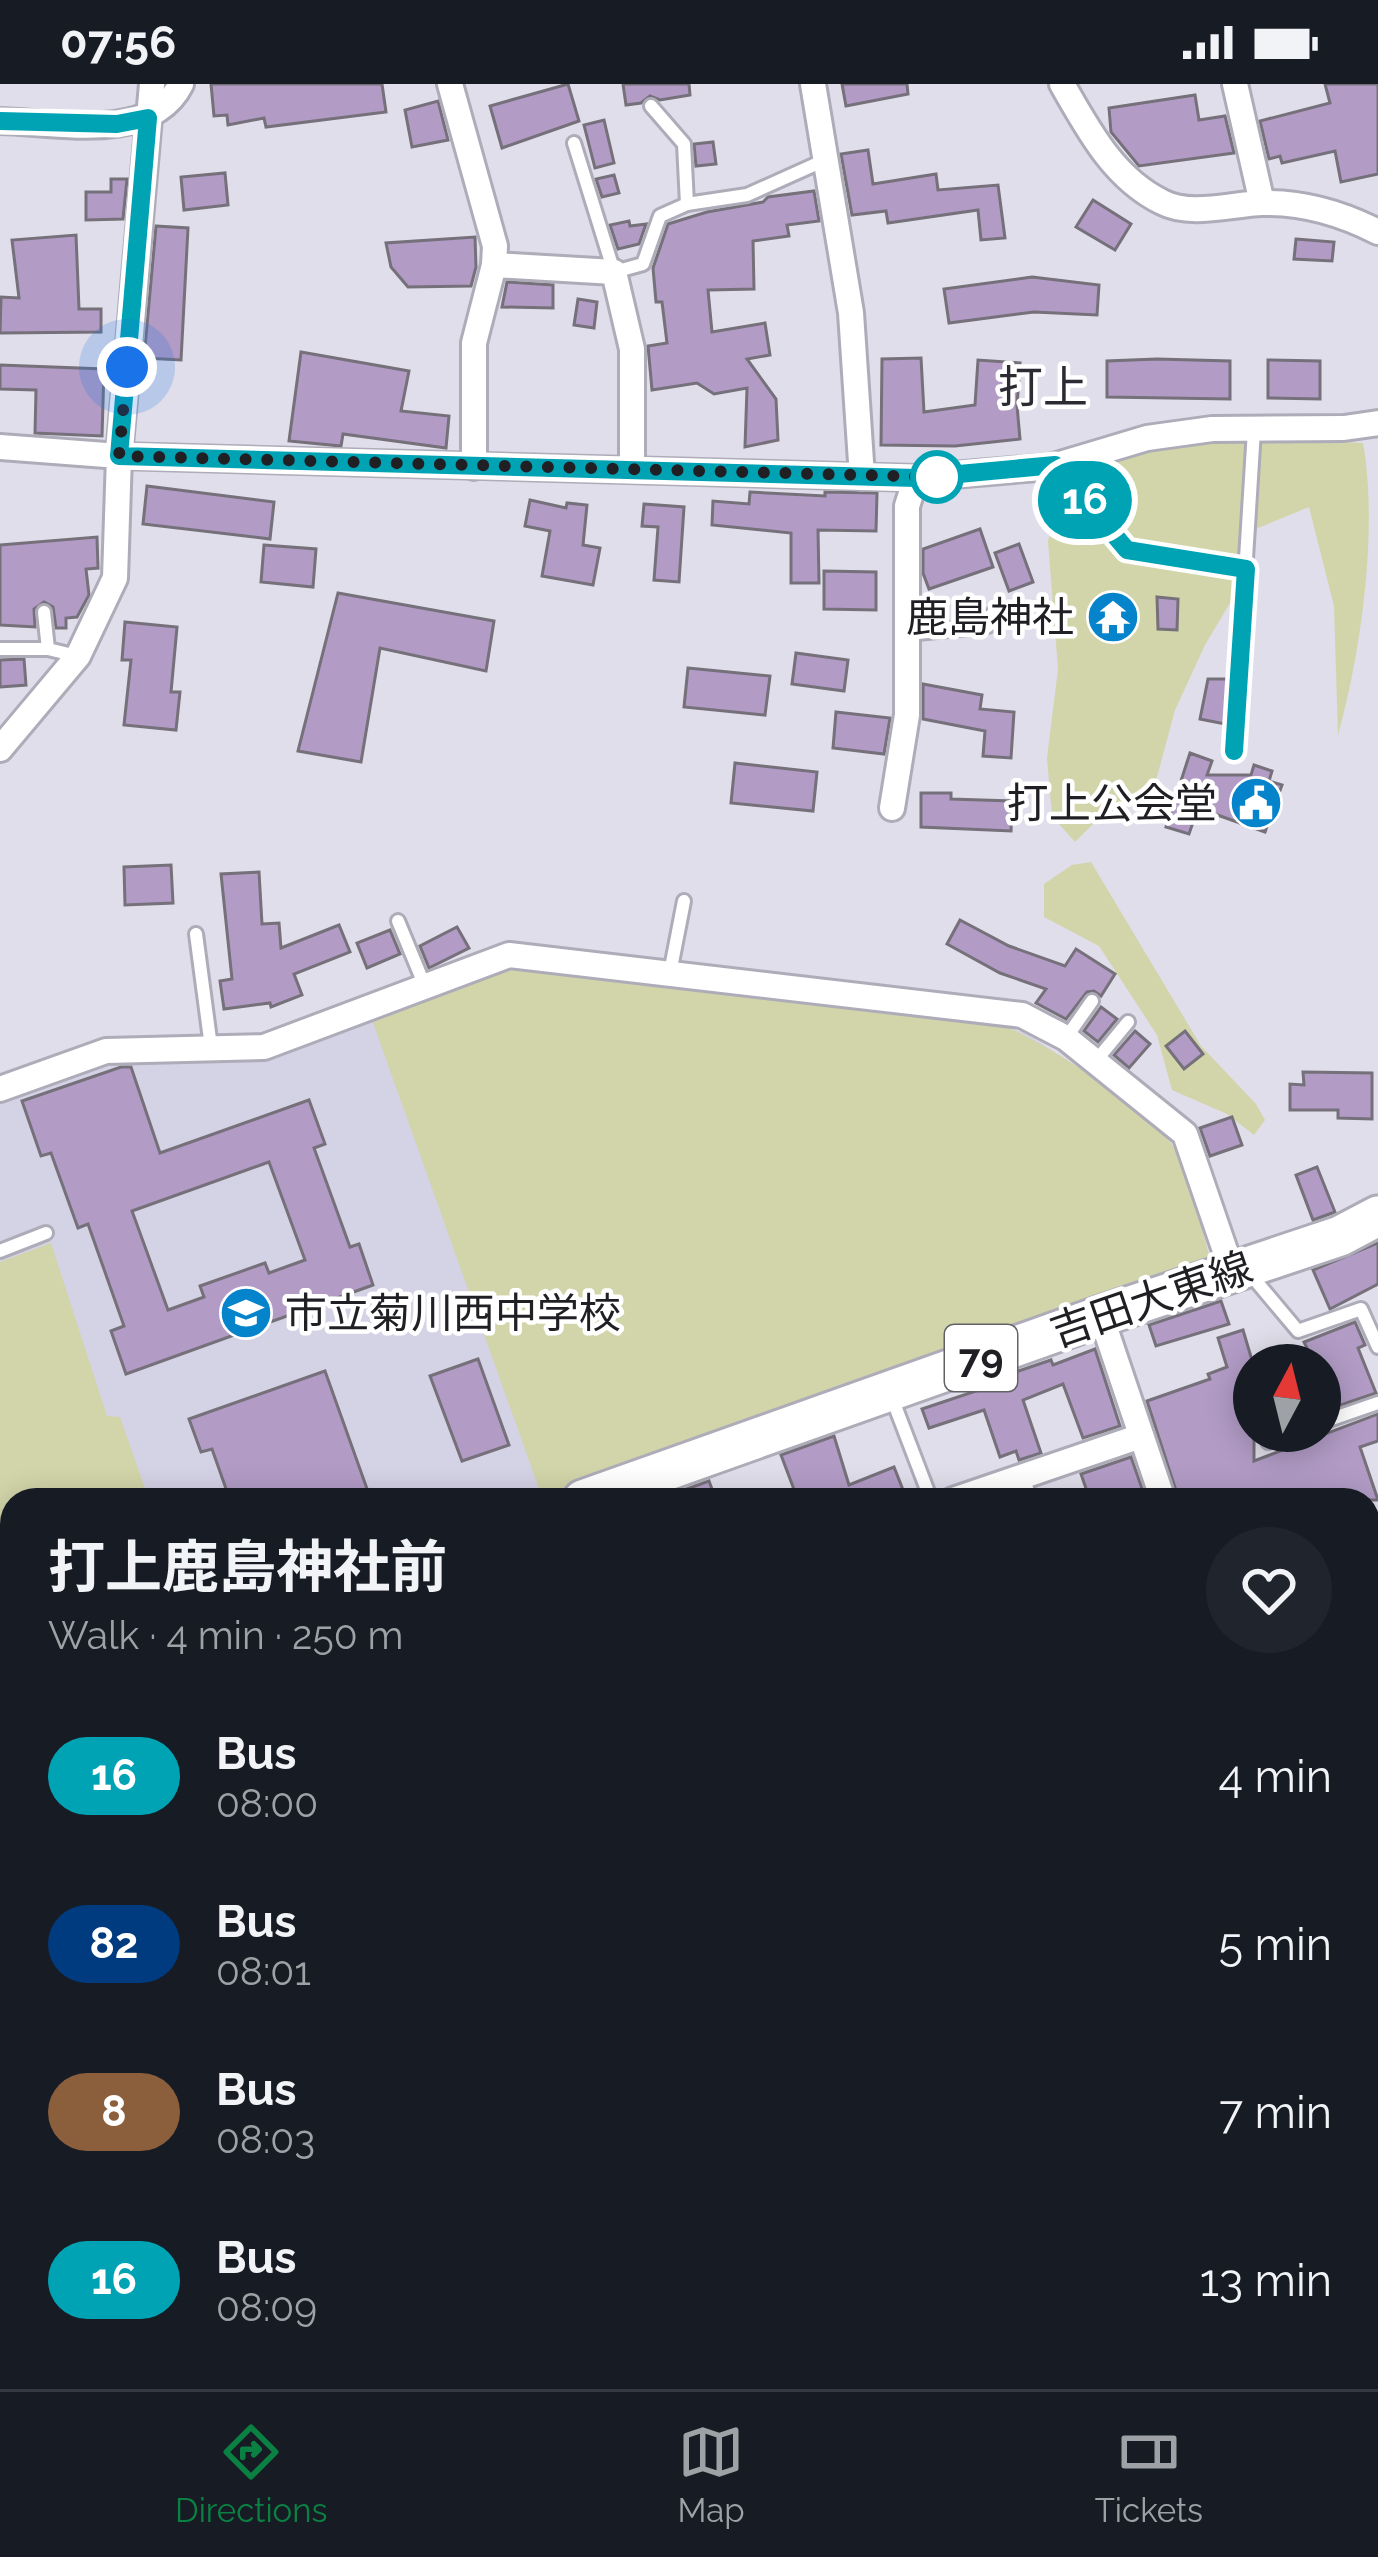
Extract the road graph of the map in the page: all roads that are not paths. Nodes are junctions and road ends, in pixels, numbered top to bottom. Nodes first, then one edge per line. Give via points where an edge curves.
1 (152, 84) edge
2 (181, 84) edge
3 (450, 84) edge
4 (813, 84) edge
5 (1061, 84) edge
6 (1235, 84) edge
7 (651, 106) dead end
8 (148, 118) junction
9 (0, 121) edge
10 (574, 143) dead end
11 (825, 160) junction
12 (1262, 203) junction
13 (687, 204) junction
14 (1378, 232) edge
15 (494, 265) junction
16 (614, 272) junction
17 (1378, 423) edge
18 (1254, 428) junction
19 (0, 448) edge
20 (119, 456) junction
21 (1055, 465) junction
22 (474, 467) junction
23 (632, 468) junction
24 (862, 477) junction
25 (916, 478) junction
26 (1246, 569) junction
27 (44, 612) dead end
28 (992, 614) dead end
29 (907, 634) junction
30 (0, 649) edge
31 (48, 649) junction
32 (78, 656) junction
33 (0, 748) edge
34 (1234, 751) dead end
35 (892, 808) dead end
36 (684, 902) dead end
37 (398, 921) dead end
38 (196, 934) dead end
39 (670, 973) junction
40 (424, 984) junction
41 (1092, 1001) dead end
42 (1128, 1022) dead end
43 (1066, 1038) junction
44 (211, 1047) junction
45 (1095, 1062) junction
46 (0, 1089) edge
47 (1378, 1216) edge
48 (46, 1233) dead end
49 (0, 1251) edge
50 (1232, 1271) junction
51 (1101, 1316) junction
52 (1378, 1348) edge
53 (890, 1391) junction
54 (1378, 1403) edge
55 (1341, 1416) edge
56 (1141, 1436) junction
57 (642, 1488) edge
58 (926, 1488) edge
59 (1027, 1488) edge
60 (1159, 1488) edge

1 - 8 street
2 - 8 street
3 - 15 street
4 - 11 street
5 - 12 street via 1126,178 1165,205
6 - 12 street
7 - 13 lane via 684,144
8 - 9 street
8 - 20 street
10 - 16 lane
11 - 13 lane via 747,195
11 - 24 street via 851,313
12 - 14 street via 1326,211
13 - 16 lane via 659,216 643,264
15 - 16 street
15 - 22 street via 474,344
16 - 23 street via 632,349
17 - 18 street
18 - 21 street via 1147,438
18 - 26 lane
19 - 20 street
20 - 22 street
20 - 32 street via 115,578
21 - 25 street
21 - 26 lane via 1127,550
22 - 23 street
23 - 24 street
24 - 25 street
25 - 29 street via 907,506
26 - 34 lane
27 - 31 lane
28 - 29 lane via 988,626
29 - 35 street via 907,715
30 - 31 lane
31 - 32 lane
32 - 33 street
36 - 39 lane
37 - 40 lane
38 - 44 lane
39 - 40 street via 509,955
39 - 43 street via 1022,1015
40 - 44 street via 264,1047
41 - 43 lane
42 - 45 lane
43 - 45 street
44 - 46 street via 106,1051
45 - 50 street via 1185,1134
47 - 50 main road, 吉田大東線 / 79
48 - 49 lane
50 - 51 main road, 吉田大東線 / 79
50 - 52 lane via 1256,1281 1298,1331 1361,1309
51 - 53 main road, 吉田大東線 / 79
51 - 56 street
53 - 57 main road, 吉田大東線 / 79
53 - 58 lane
54 - 55 lane
56 - 59 street
56 - 60 street

